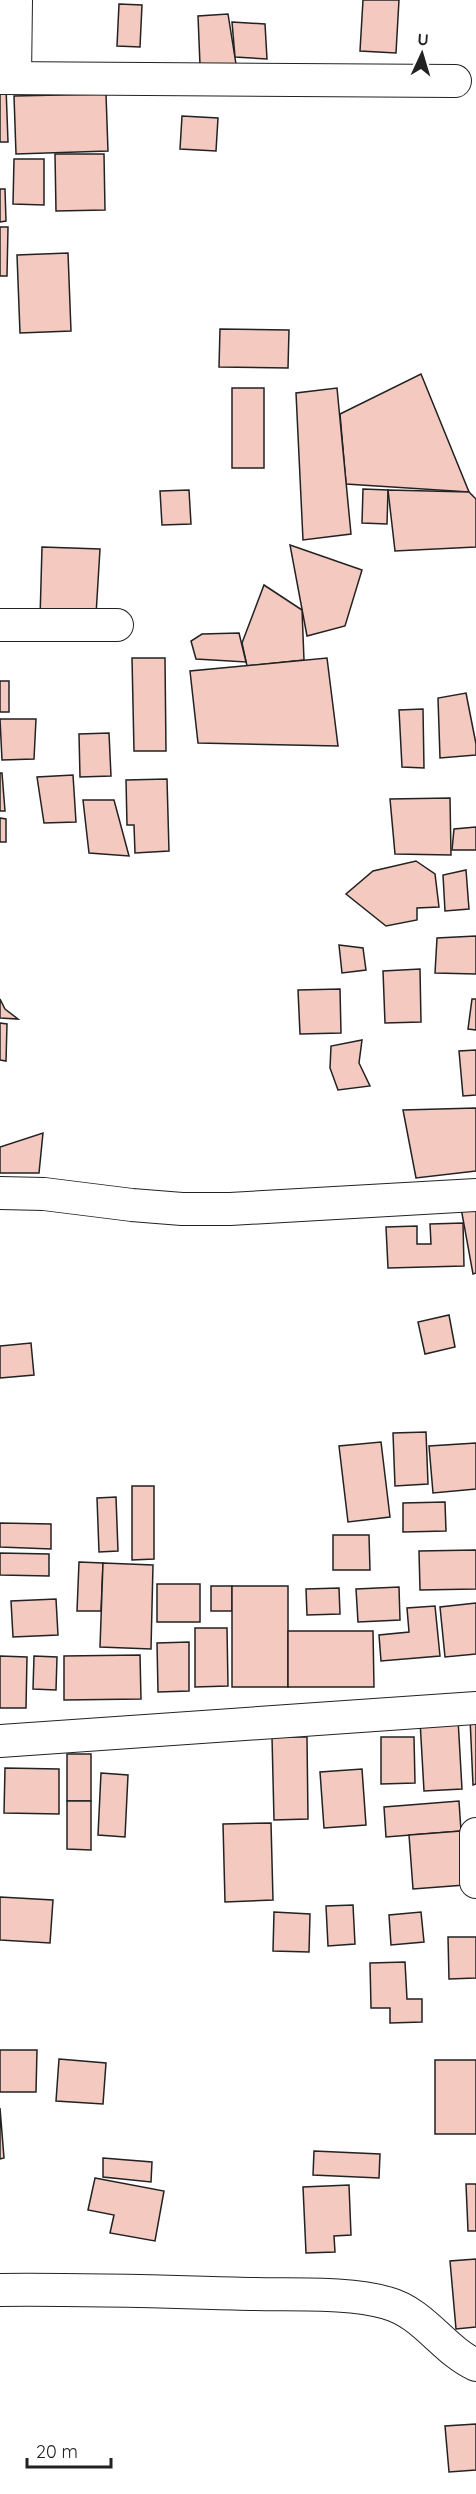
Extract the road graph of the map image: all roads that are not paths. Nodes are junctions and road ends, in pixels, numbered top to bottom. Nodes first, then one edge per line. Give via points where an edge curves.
1 (16, 0) edge
2 (7, 78) edge
3 (455, 81) dead end
4 (0, 625) edge
5 (117, 625) dead end
6 (0, 1193) edge
7 (476, 1195) edge
8 (476, 1708) edge
9 (0, 1741) edge
10 (476, 1834) edge
11 (476, 1882) edge
12 (0, 2290) edge
13 (476, 2365) edge

1 - 2 street
2 - 3 street
4 - 5 street
6 - 7 street via 211,1209
8 - 9 street
10 - 11 street
12 - 13 street via 311,2295 388,2303 413,2315 462,2359

